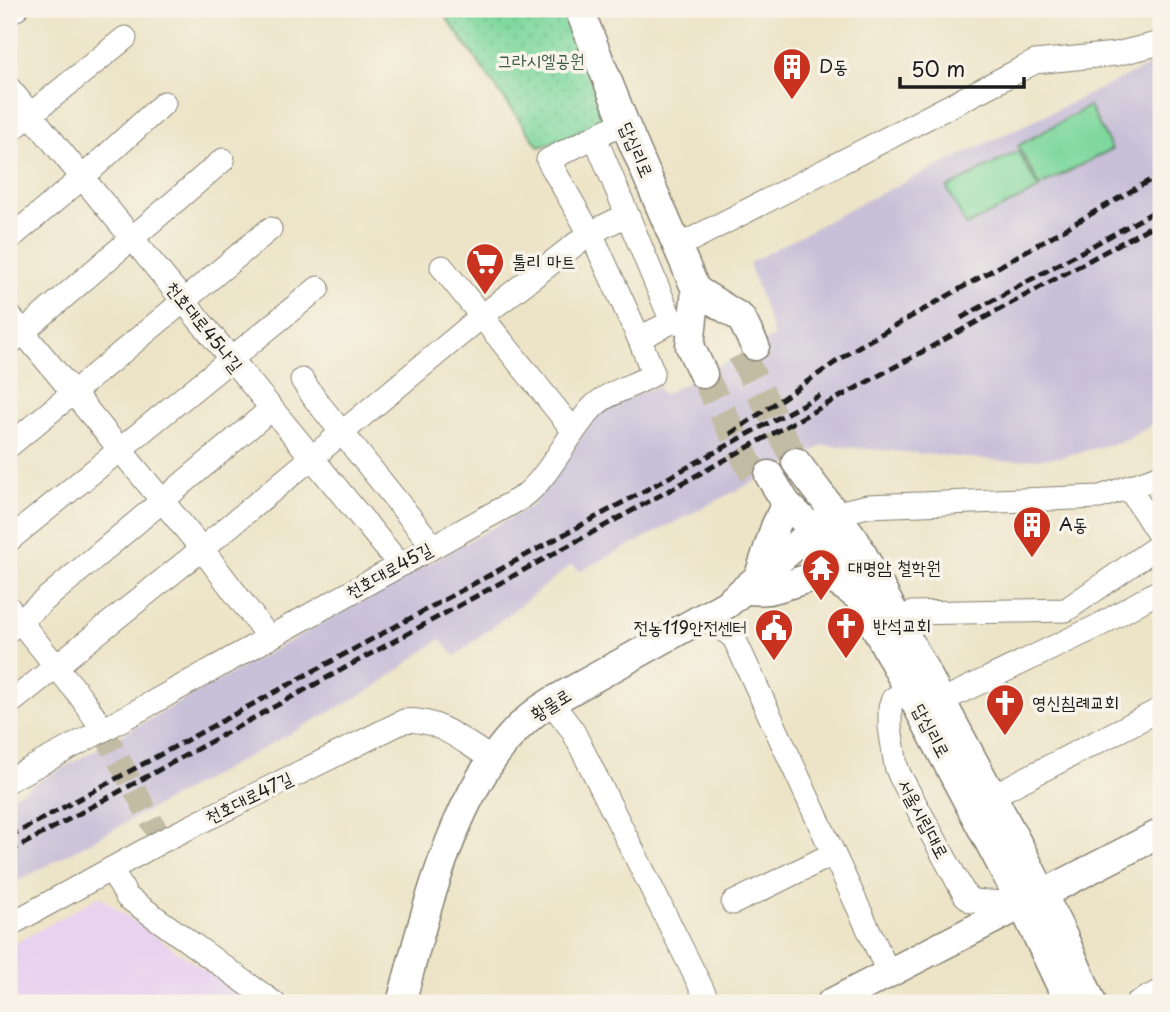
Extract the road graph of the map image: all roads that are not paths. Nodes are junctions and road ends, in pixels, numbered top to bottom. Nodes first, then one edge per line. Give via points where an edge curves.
1 (16, 9) edge
2 (9, 12) edge
3 (588, 12) edge
4 (125, 38) dead end
5 (1161, 43) edge
6 (9, 88) edge
7 (164, 103) dead end
8 (30, 114) junction
9 (624, 122) junction
10 (9, 132) edge
11 (595, 137) junction
12 (223, 160) dead end
13 (82, 178) junction
14 (627, 215) junction
15 (270, 229) dead end
16 (590, 233) junction
17 (9, 239) edge
18 (132, 240) junction
19 (677, 247) junction
20 (442, 267) dead end
21 (318, 288) dead end
22 (708, 297) junction
23 (183, 302) junction
24 (481, 317) junction
25 (683, 323) junction
26 (13, 331) edge
27 (639, 338) junction
28 (748, 350) tunnel mouth
29 (230, 359) junction
30 (709, 371) tunnel mouth
31 (302, 380) dead end
32 (72, 392) junction
33 (271, 409) junction
34 (573, 430) junction
35 (343, 432) junction
36 (9, 446) edge
37 (119, 450) junction
38 (802, 458) tunnel mouth
39 (312, 459) junction
40 (1161, 476) edge
41 (763, 478) tunnel mouth
42 (1129, 488) junction
43 (161, 501) junction
44 (781, 515) junction
45 (823, 522) junction
46 (1161, 538) edge
47 (9, 540) edge
48 (1161, 544) edge
49 (433, 546) junction
50 (202, 549) junction
51 (400, 565) junction
52 (752, 583) junction
53 (1161, 590) edge
54 (859, 598) junction
55 (707, 617) junction
56 (12, 620) edge
57 (898, 620) junction
58 (269, 638) junction
59 (57, 667) junction
60 (909, 689) junction
61 (941, 701) junction
62 (551, 702) junction
63 (9, 704) edge
64 (1161, 709) edge
65 (103, 730) junction
66 (492, 759) junction
67 (9, 780) edge
68 (992, 796) junction
69 (1161, 833) edge
70 (833, 854) junction
71 (111, 869) junction
72 (1032, 899) junction
73 (733, 903) dead end
74 (9, 925) edge
75 (889, 974) junction
76 (1161, 991) edge
77 (274, 1003) edge
78 (401, 1003) edge
79 (709, 1003) edge
80 (831, 1003) edge
81 (1069, 1003) edge
82 (1092, 1003) edge
83 (1137, 1003) edge

1 - 2 street
3 - 9 main road, 답십리로
4 - 8 street
5 - 19 street via 1029,65
6 - 8 street, 천호대로45나길
7 - 13 street
8 - 10 street
8 - 13 street, 천호대로45나길
9 - 11 street
9 - 19 main road, 답십리로
11 - 14 street
11 - 16 street via 548,160
12 - 18 street
13 - 17 street
13 - 18 street, 천호대로45나길
14 - 16 street
14 - 25 street
15 - 23 street
16 - 24 street
16 - 27 street
18 - 23 street, 천호대로45나길
18 - 26 street
19 - 22 main road, 답십리로
20 - 24 street
21 - 29 street
22 - 25 main road, 답십리로
22 - 28 main road, 답십리로 via 741,318
23 - 29 street, 천호대로45나길
23 - 32 street
24 - 34 street
24 - 35 street
25 - 27 street
25 - 30 main road, 답십리로
26 - 32 street
27 - 34 street, 천호대로45길 via 652,375 598,403
29 - 33 street, 천호대로45나길
29 - 37 street
31 - 35 street
32 - 36 street
32 - 37 street
33 - 39 street, 천호대로45나길
33 - 43 street
34 - 49 street, 천호대로45길 via 529,492
35 - 39 street
35 - 49 street
37 - 43 street
37 - 47 street
38 - 45 main road, 답십리로
39 - 50 street
39 - 51 street, 천호대로45나길
40 - 42 street
41 - 44 main road, 답십리로
42 - 45 street via 1100,497 868,506
42 - 46 street
43 - 50 street
43 - 56 street
44 - 45 main road, 답십리로
44 - 52 main road
45 - 52 main road, 황물로
45 - 54 main road, 답십리로
45 - 57 main road, 답십리로 via 855,540
48 - 57 street via 1066,610 912,613
49 - 51 street, 천호대로45길
50 - 58 street
50 - 59 street
51 - 58 street, 천호대로45길
52 - 54 main road via 771,590 800,579 825,577 837,580
52 - 55 main road, 황물로
53 - 61 street via 1088,631
54 - 60 main road, 답십리로
55 - 62 main road, 황물로
55 - 70 street via 734,638
56 - 59 street
57 - 61 main road, 답십리로
58 - 65 street, 천호대로45길
59 - 63 street
59 - 65 street
60 - 72 main road, 답십리로
60 - 72 street, 서울시립대로 via 893,699 890,707 891,741 900,776 965,895 972,901
61 - 68 main road, 답십리로
62 - 66 main road, 황물로 via 525,721
62 - 79 street via 573,731
64 - 68 street
65 - 67 street, 천호대로45길
66 - 71 street, 천호대로47길 via 430,722 404,721
66 - 78 main road, 황물로 via 453,835
68 - 72 main road, 답십리로
69 - 72 main road
70 - 73 street
70 - 75 street
71 - 74 street, 천호대로47길
71 - 77 street via 127,897
72 - 75 main road
72 - 81 main road, 답십리로
72 - 82 main road, 답십리로
75 - 80 main road
76 - 83 street

